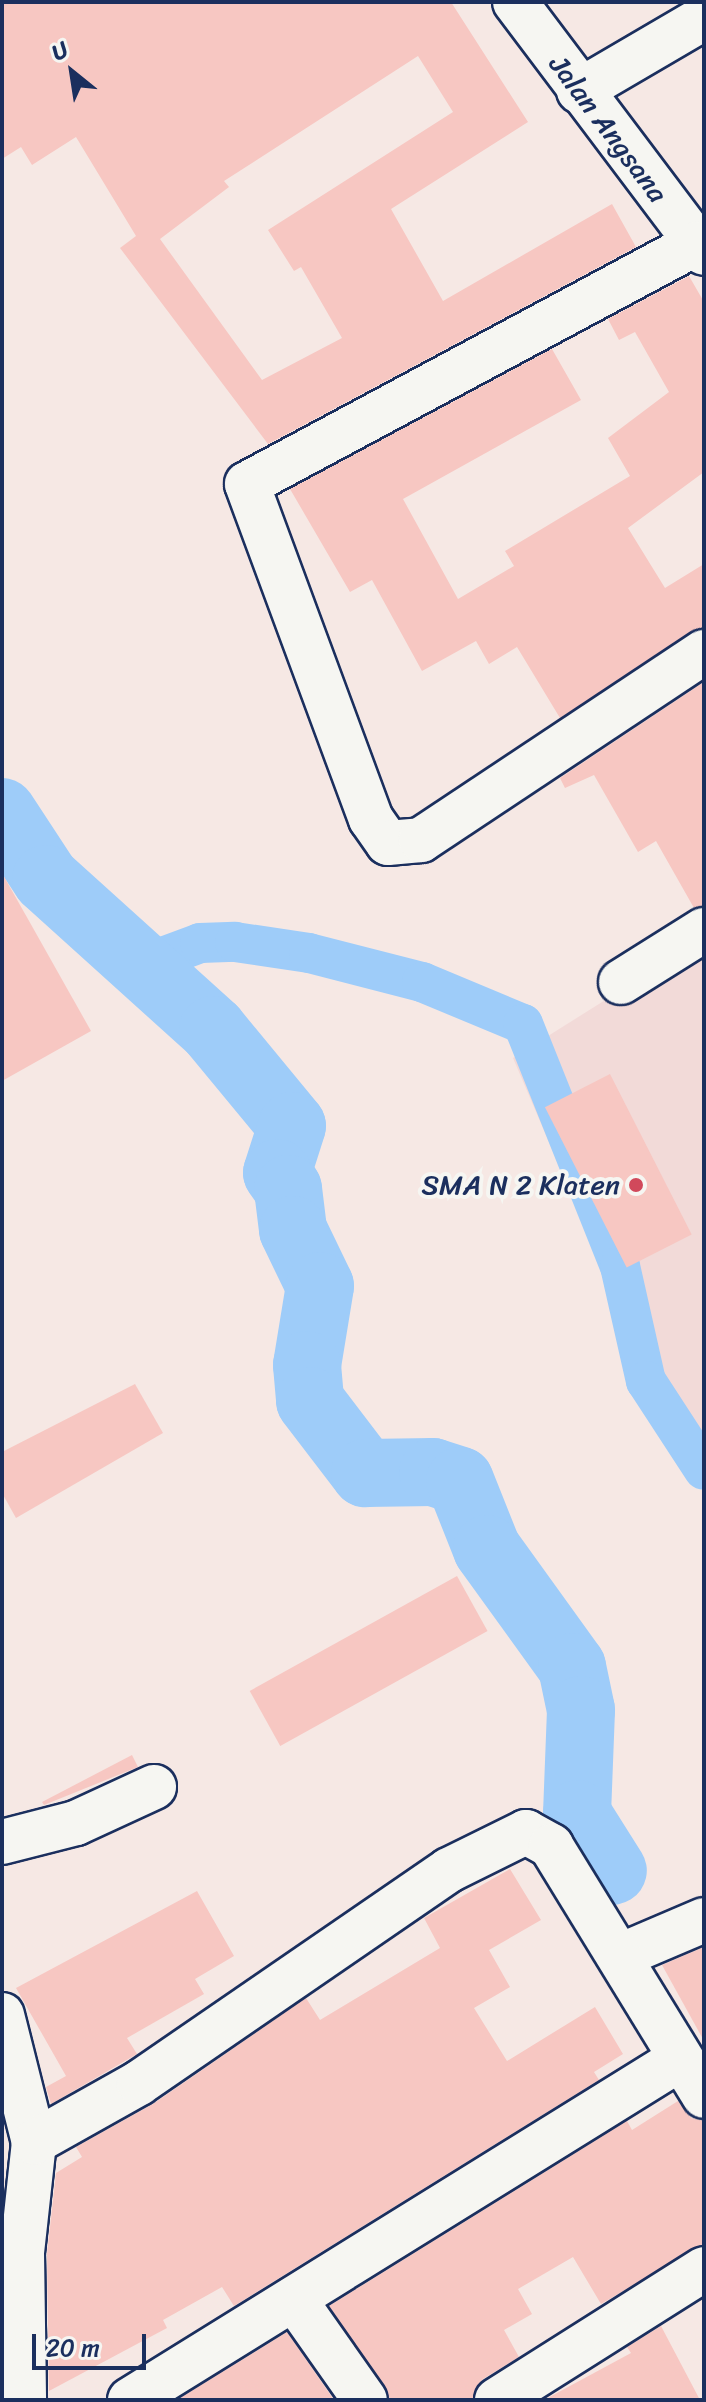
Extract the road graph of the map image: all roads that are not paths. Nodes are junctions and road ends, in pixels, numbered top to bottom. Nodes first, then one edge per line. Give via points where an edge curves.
1 (515, 2) edge
2 (704, 18) edge
3 (579, 91) junction
4 (700, 249) edge
5 (704, 652) edge
6 (704, 930) edge
7 (621, 982) dead end
8 (154, 1787) dead end
9 (2, 1842) edge
10 (704, 1920) edge
11 (622, 1955) junction
12 (2, 2015) edge
13 (680, 2059) junction
14 (704, 2096) edge
15 (34, 2142) junction
16 (12, 2259) edge
17 (704, 2269) edge
18 (294, 2299) junction
19 (24, 2400) edge
20 (130, 2400) edge
21 (365, 2400) edge
22 (497, 2400) edge

1 - 3 street, Jalan Angsana
2 - 3 street
3 - 4 street, Jalan Angsana
4 - 5 street via 247,484 371,819 388,843 421,840
6 - 7 street
8 - 9 street via 61,1829
10 - 11 street
11 - 13 street
11 - 15 street via 551,1846 526,1832 449,1870 139,2083
12 - 15 street
13 - 14 street
13 - 18 street
15 - 16 street
16 - 19 street
17 - 22 street
18 - 20 street
18 - 21 street

